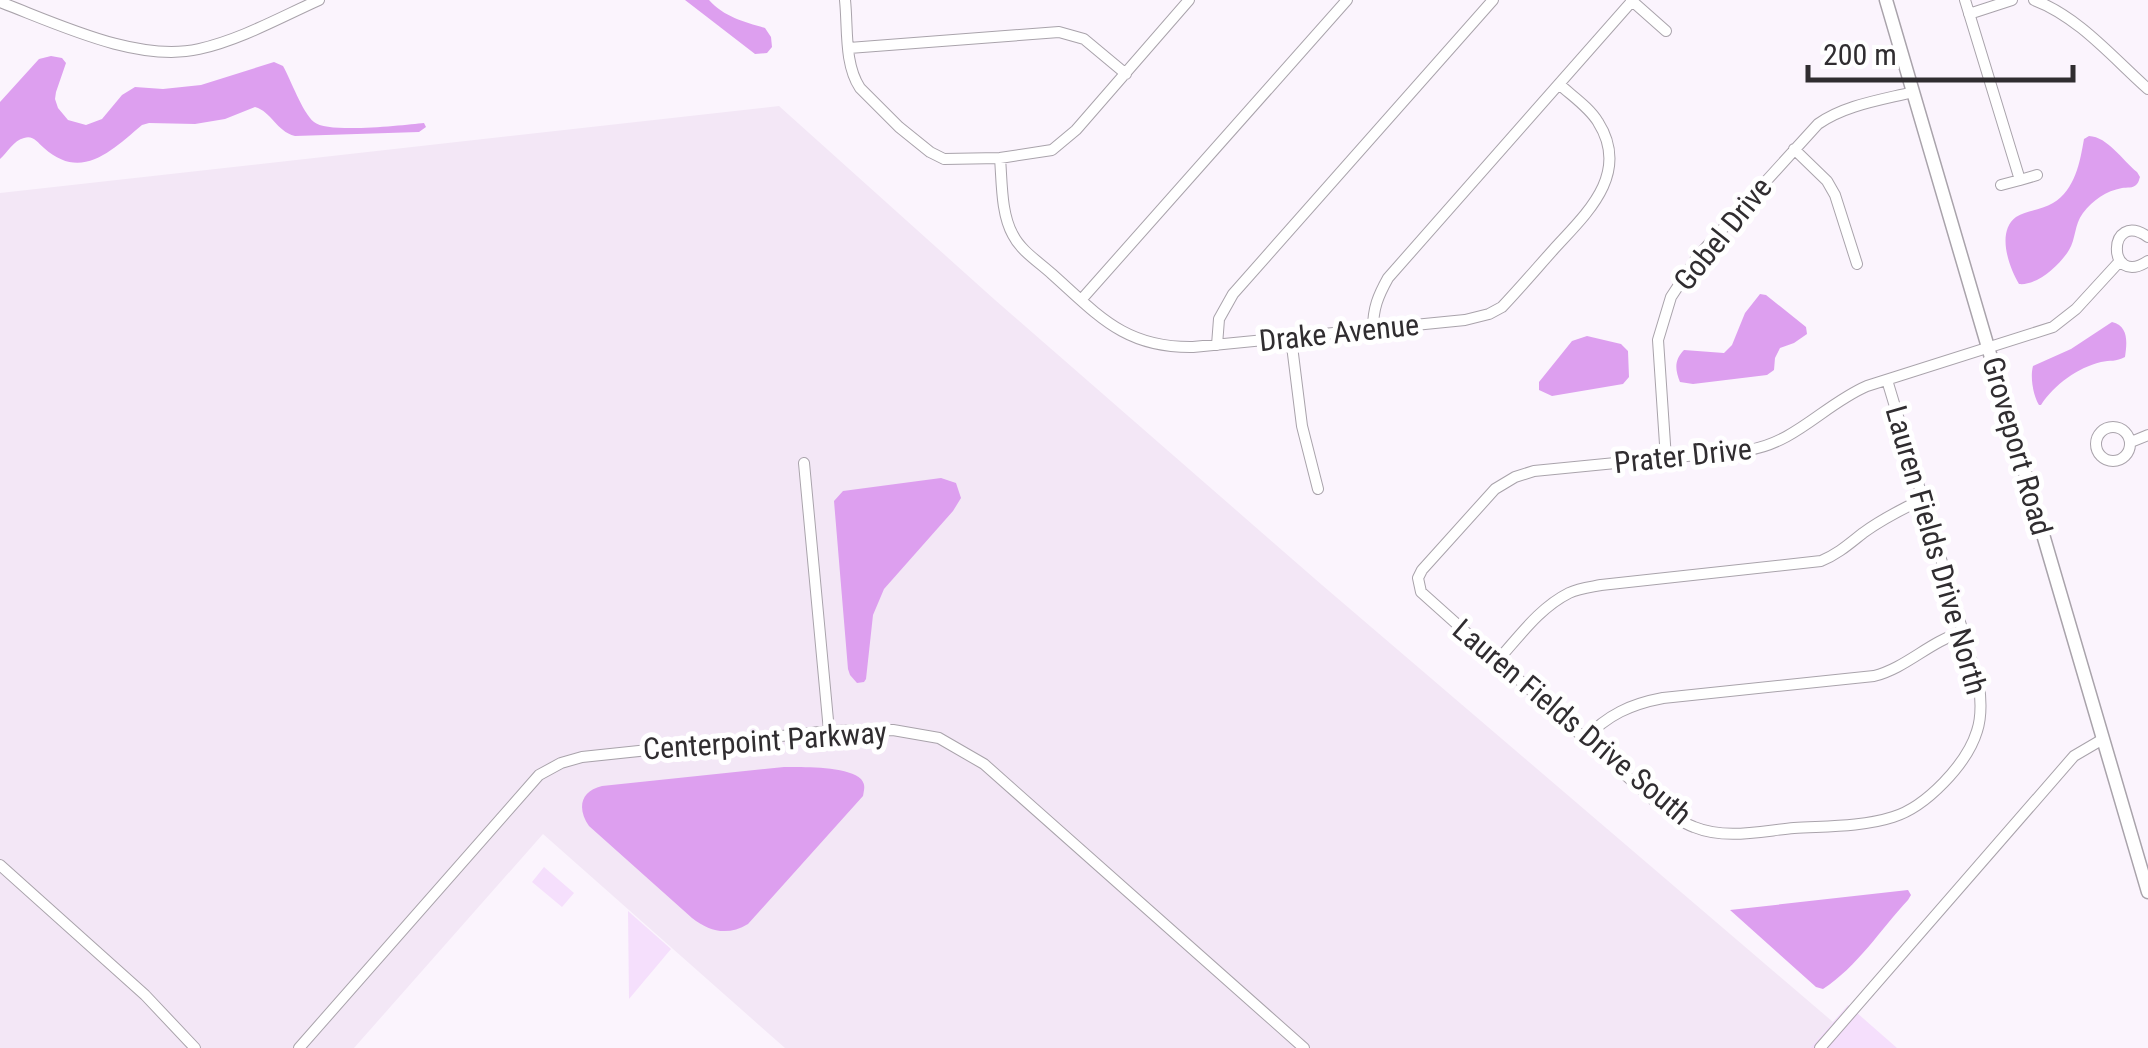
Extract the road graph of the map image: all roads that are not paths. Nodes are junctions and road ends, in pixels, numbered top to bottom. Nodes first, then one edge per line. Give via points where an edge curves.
1 (319, 0) edge
2 (845, 0) edge
3 (1189, 0) edge
4 (1347, 0) edge
5 (1493, 0) edge
6 (1632, 0) edge
7 (1886, 0) edge
8 (1966, 0) edge
9 (2012, 0) edge
10 (2034, 0) edge
11 (0, 2) edge
12 (1969, 14) junction
13 (1666, 31) dead end
14 (849, 48) junction
15 (1126, 74) junction
16 (1559, 84) junction
17 (2148, 89) edge
18 (1913, 92) junction
19 (1794, 149) junction
20 (1000, 158) junction
21 (2037, 175) dead end
22 (2020, 180) junction
23 (2001, 186) dead end
24 (2148, 238) edge
25 (2120, 261) junction
26 (2148, 261) edge
27 (1857, 264) dead end
28 (1082, 300) junction
29 (1372, 329) junction
30 (1291, 338) junction
31 (1216, 345) junction
32 (1988, 346) junction
33 (1887, 380) junction
34 (2148, 435) edge
35 (2130, 442) dead end
36 (1666, 459) junction
37 (804, 463) dead end
38 (1318, 489) dead end
39 (1923, 499) junction
40 (1423, 596) joint
41 (1962, 632) junction
42 (1497, 661) junction
43 (829, 731) junction
44 (1585, 739) junction
45 (2102, 739) junction
46 (1906, 812) joint
47 (0, 866) edge
48 (2148, 892) edge
49 (195, 1048) edge
50 (298, 1048) edge
51 (1304, 1048) edge
52 (1820, 1048) edge

1 - 11 street via 222,42 173,53 121,45
2 - 14 street
3 - 15 street
4 - 28 street
5 - 31 street via 1233,294 1219,319
6 - 13 street
6 - 16 street
7 - 18 main road, Groveport Road
8 - 12 street
9 - 12 street
10 - 17 street via 2070,20
12 - 22 street
14 - 15 street via 1059,32 1084,39
14 - 20 street via 860,88 930,152 951,160
15 - 20 street via 1061,145
16 - 29 street via 1388,278 1376,298
16 - 29 street, Drake Avenue via 1592,114 1608,145 1606,181 1590,210 1488,314
18 - 19 street, Gobel Drive via 1829,116
18 - 32 main road, Groveport Road
19 - 27 street via 1835,195
19 - 36 street, Gobel Drive via 1688,268 1664,312 1658,340
20 - 28 street, Drake Avenue via 1013,235
21 - 22 street
22 - 23 street
24 - 25 street, Prater Drive via 2133,231 2122,235 2116,245
25 - 26 street via 2131,267
25 - 32 street, Prater Drive via 2052,326
28 - 31 street, Drake Avenue via 1143,342
29 - 30 street, Drake Avenue
30 - 31 street, Drake Avenue
30 - 38 street
32 - 33 street, Prater Drive
32 - 45 main road, Groveport Road
33 - 36 street, Prater Drive via 1843,397 1775,444
33 - 39 street, Lauren Fields Drive North
34 - 35 street
36 - 40 street, Prater Drive via 1534,471 1495,488 1422,570
37 - 43 street
39 - 41 street, Lauren Fields Drive North
39 - 42 street via 1821,561 1573,591 1535,618
40 - 42 street, Lauren Fields Drive South
41 - 44 street via 1885,674 1635,704
41 - 46 street, Lauren Fields Drive North via 1979,685 1977,734 1946,779
42 - 44 street, Lauren Fields Drive South
43 - 50 street, Centerpoint Parkway via 582,756 538,775
43 - 51 street, Centerpoint Parkway via 928,736 984,764
44 - 46 street, Lauren Fields Drive South via 1674,816 1711,832 1867,823
45 - 48 main road, Groveport Road
45 - 52 street via 2074,756
47 - 49 street

